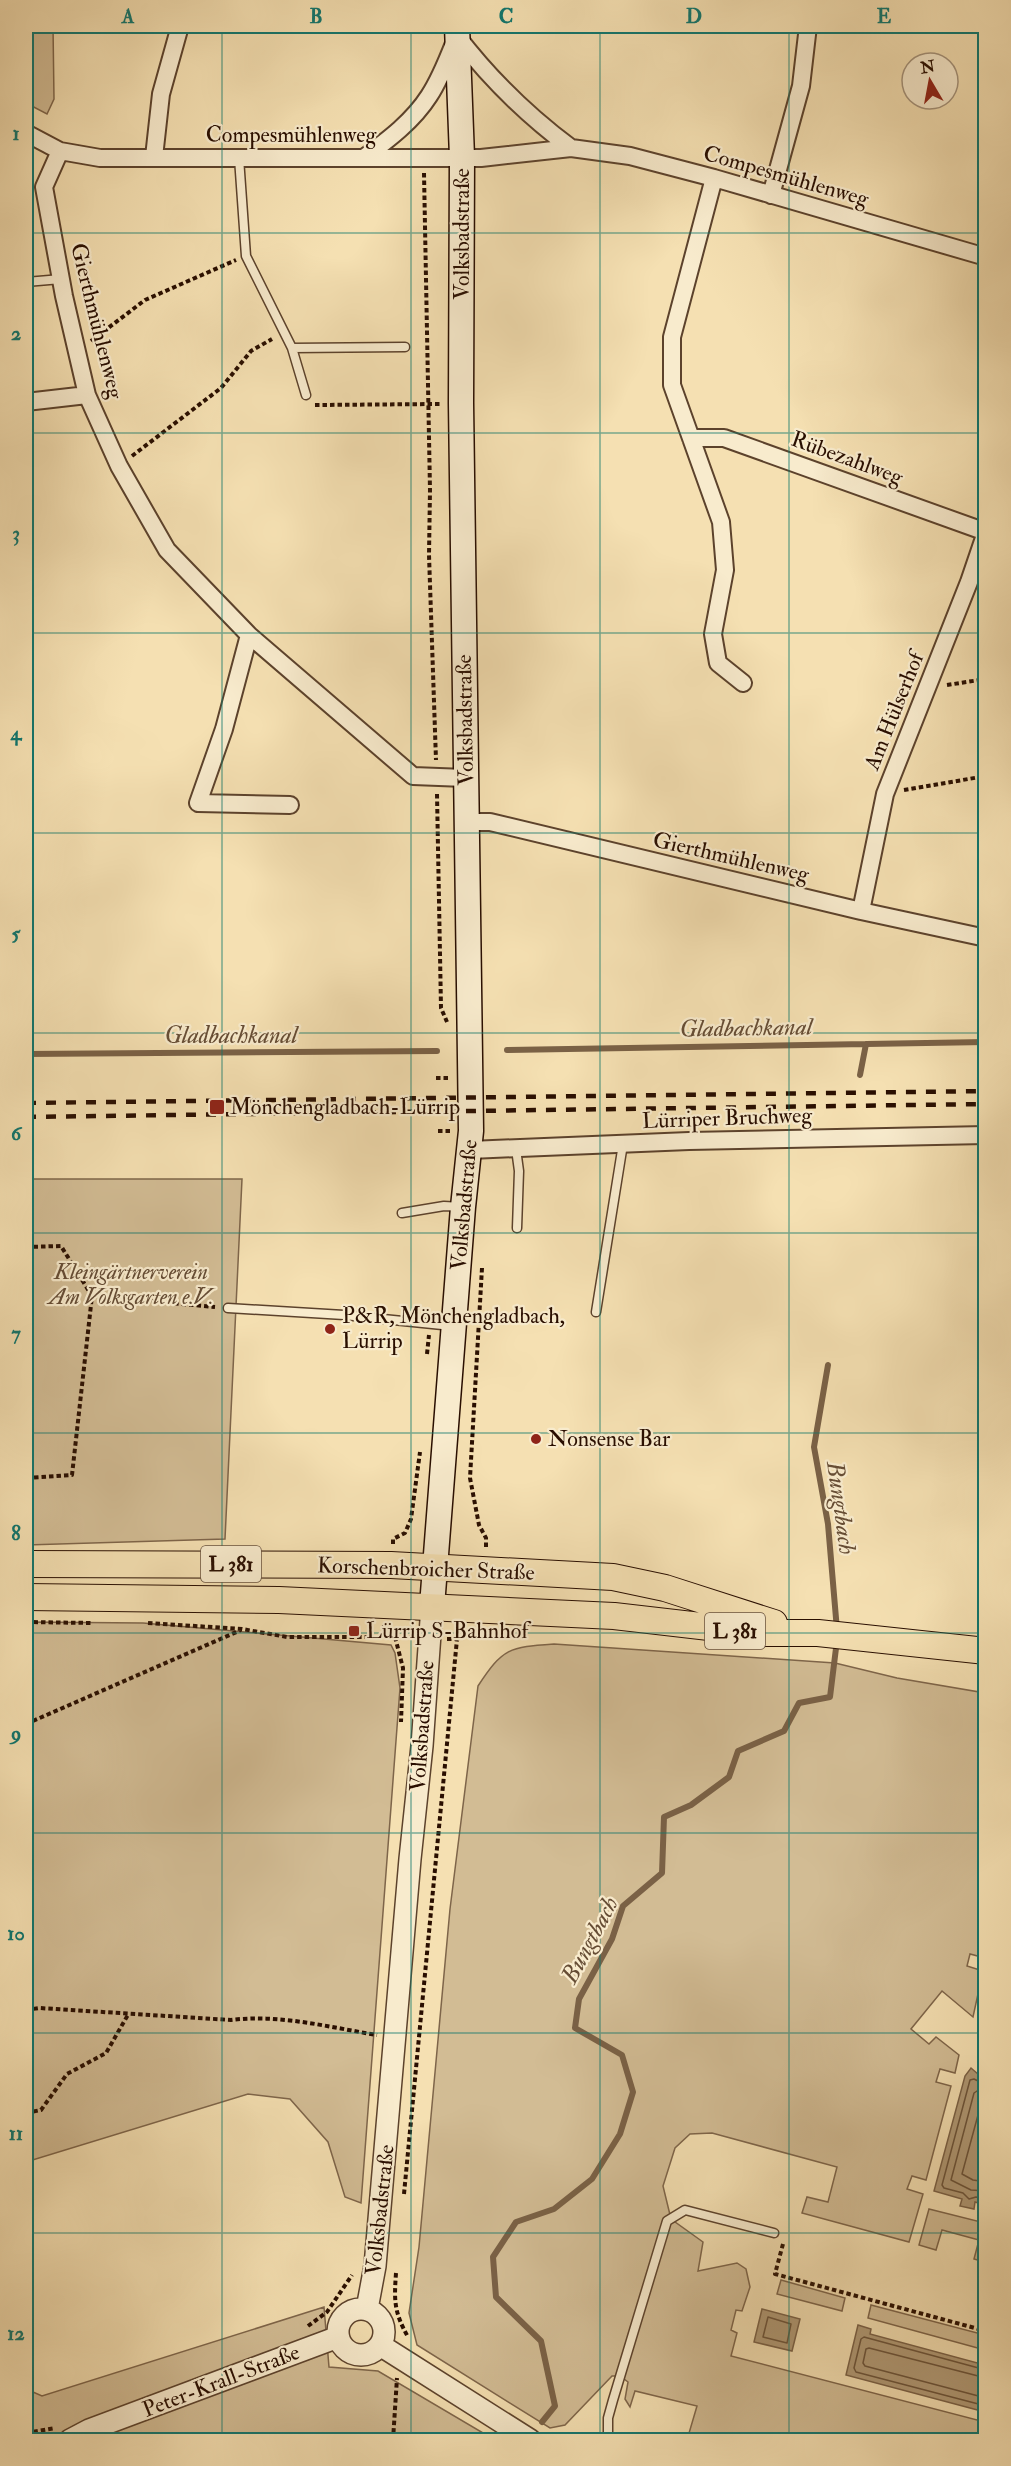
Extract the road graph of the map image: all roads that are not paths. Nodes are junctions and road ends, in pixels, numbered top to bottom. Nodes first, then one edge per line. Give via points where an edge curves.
1 (180, 26) edge
2 (808, 26) edge
3 (457, 31) edge
4 (26, 133) edge
5 (571, 148) junction
6 (60, 151) junction
7 (154, 157) junction
8 (365, 157) junction
9 (462, 157) junction
10 (239, 158) junction
11 (714, 178) junction
12 (771, 195) junction
13 (986, 257) edge
14 (61, 279) junction
15 (26, 282) edge
16 (405, 347) dead end
17 (292, 348) junction
18 (306, 394) road end
19 (87, 395) junction
20 (26, 402) edge
21 (691, 438) junction
22 (986, 532) edge
23 (249, 635) junction
24 (743, 683) dead end
25 (465, 778) junction
26 (290, 805) dead end
27 (466, 822) junction
28 (861, 911) junction
29 (986, 938) edge
30 (986, 1135) edge
31 (623, 1144) junction
32 (516, 1149) junction
33 (470, 1150) junction
34 (463, 1207) junction
35 (402, 1213) dead end
36 (517, 1228) dead end
37 (228, 1308) road end
38 (596, 1312) dead end
39 (441, 1324) junction
40 (26, 1564) edge
41 (437, 1568) junction
42 (26, 1597) edge
43 (432, 1606) junction
44 (818, 1633) junction
45 (986, 1651) edge
46 (774, 2233) road end
47 (367, 2309) junction
48 (338, 2337) junction
49 (380, 2345) junction
50 (70, 2440) edge
51 (530, 2440) edge
52 (608, 2440) edge

1 - 7 street via 161,94
2 - 12 street via 801,86
3 - 5 street via 487,73
3 - 8 street via 429,97 406,123
3 - 9 main road, Volksbadstraße
4 - 6 street, Compesmühlenweg
5 - 9 street, Compesmühlenweg
5 - 11 street, Compesmühlenweg via 630,156
6 - 7 street, Compesmühlenweg via 100,158
6 - 14 street, Gierthmühlenweg via 44,187
7 - 10 street, Compesmühlenweg
8 - 9 street, Compesmühlenweg
8 - 10 street, Compesmühlenweg
9 - 25 main road, Volksbadstraße
10 - 17 lane via 246,256
11 - 12 street, Compesmühlenweg
11 - 21 street via 672,337 672,385
12 - 13 street, Compesmühlenweg
14 - 15 lane
14 - 19 street, Gierthmühlenweg
16 - 17 lane
17 - 18 lane
19 - 20 street
19 - 23 street, Gierthmühlenweg via 119,466 167,550
21 - 22 street, Rübezahlweg via 724,438
21 - 24 street via 722,522 725,570 713,634 718,663
22 - 28 street, Am Hülserhof via 885,794
23 - 25 street, Gierthmühlenweg via 413,776
23 - 26 street via 224,729 198,803
25 - 27 main road, Volksbadstraße
27 - 28 street, Gierthmühlenweg via 490,822
27 - 33 main road, Volksbadstraße
28 - 29 street, Gierthmühlenweg
30 - 31 street, Lürriper Bruchweg
31 - 32 street, Lürriper Bruchweg
31 - 38 lane
32 - 33 street, Lürriper Bruchweg
32 - 36 lane
33 - 34 main road, Volksbadstraße
34 - 35 lane
34 - 39 main road, Volksbadstraße
37 - 39 lane
39 - 41 main road, Volksbadstraße
40 - 41 main road, Korschenbroicher Straße / L 381
41 - 43 main road, Volksbadstraße
41 - 44 main road, Korschenbroicher Straße / L 381 via 613,1577 665,1588 759,1619
42 - 43 main road, Korschenbroicher Straße / L 381
43 - 44 main road, Korschenbroicher Straße / L 381 via 482,1619 614,1616 761,1633
43 - 47 street, Volksbadstraße via 375,2266
44 - 45 main road, Korschenbroicher Straße / L 381
46 - 52 lane via 685,2210 668,2221 608,2418
47 - 48 street via 345,2315
47 - 49 street via 383,2324
48 - 49 street via 344,2348 356,2354 369,2353
48 - 50 street, Peter-Krall-Straße
49 - 51 street

